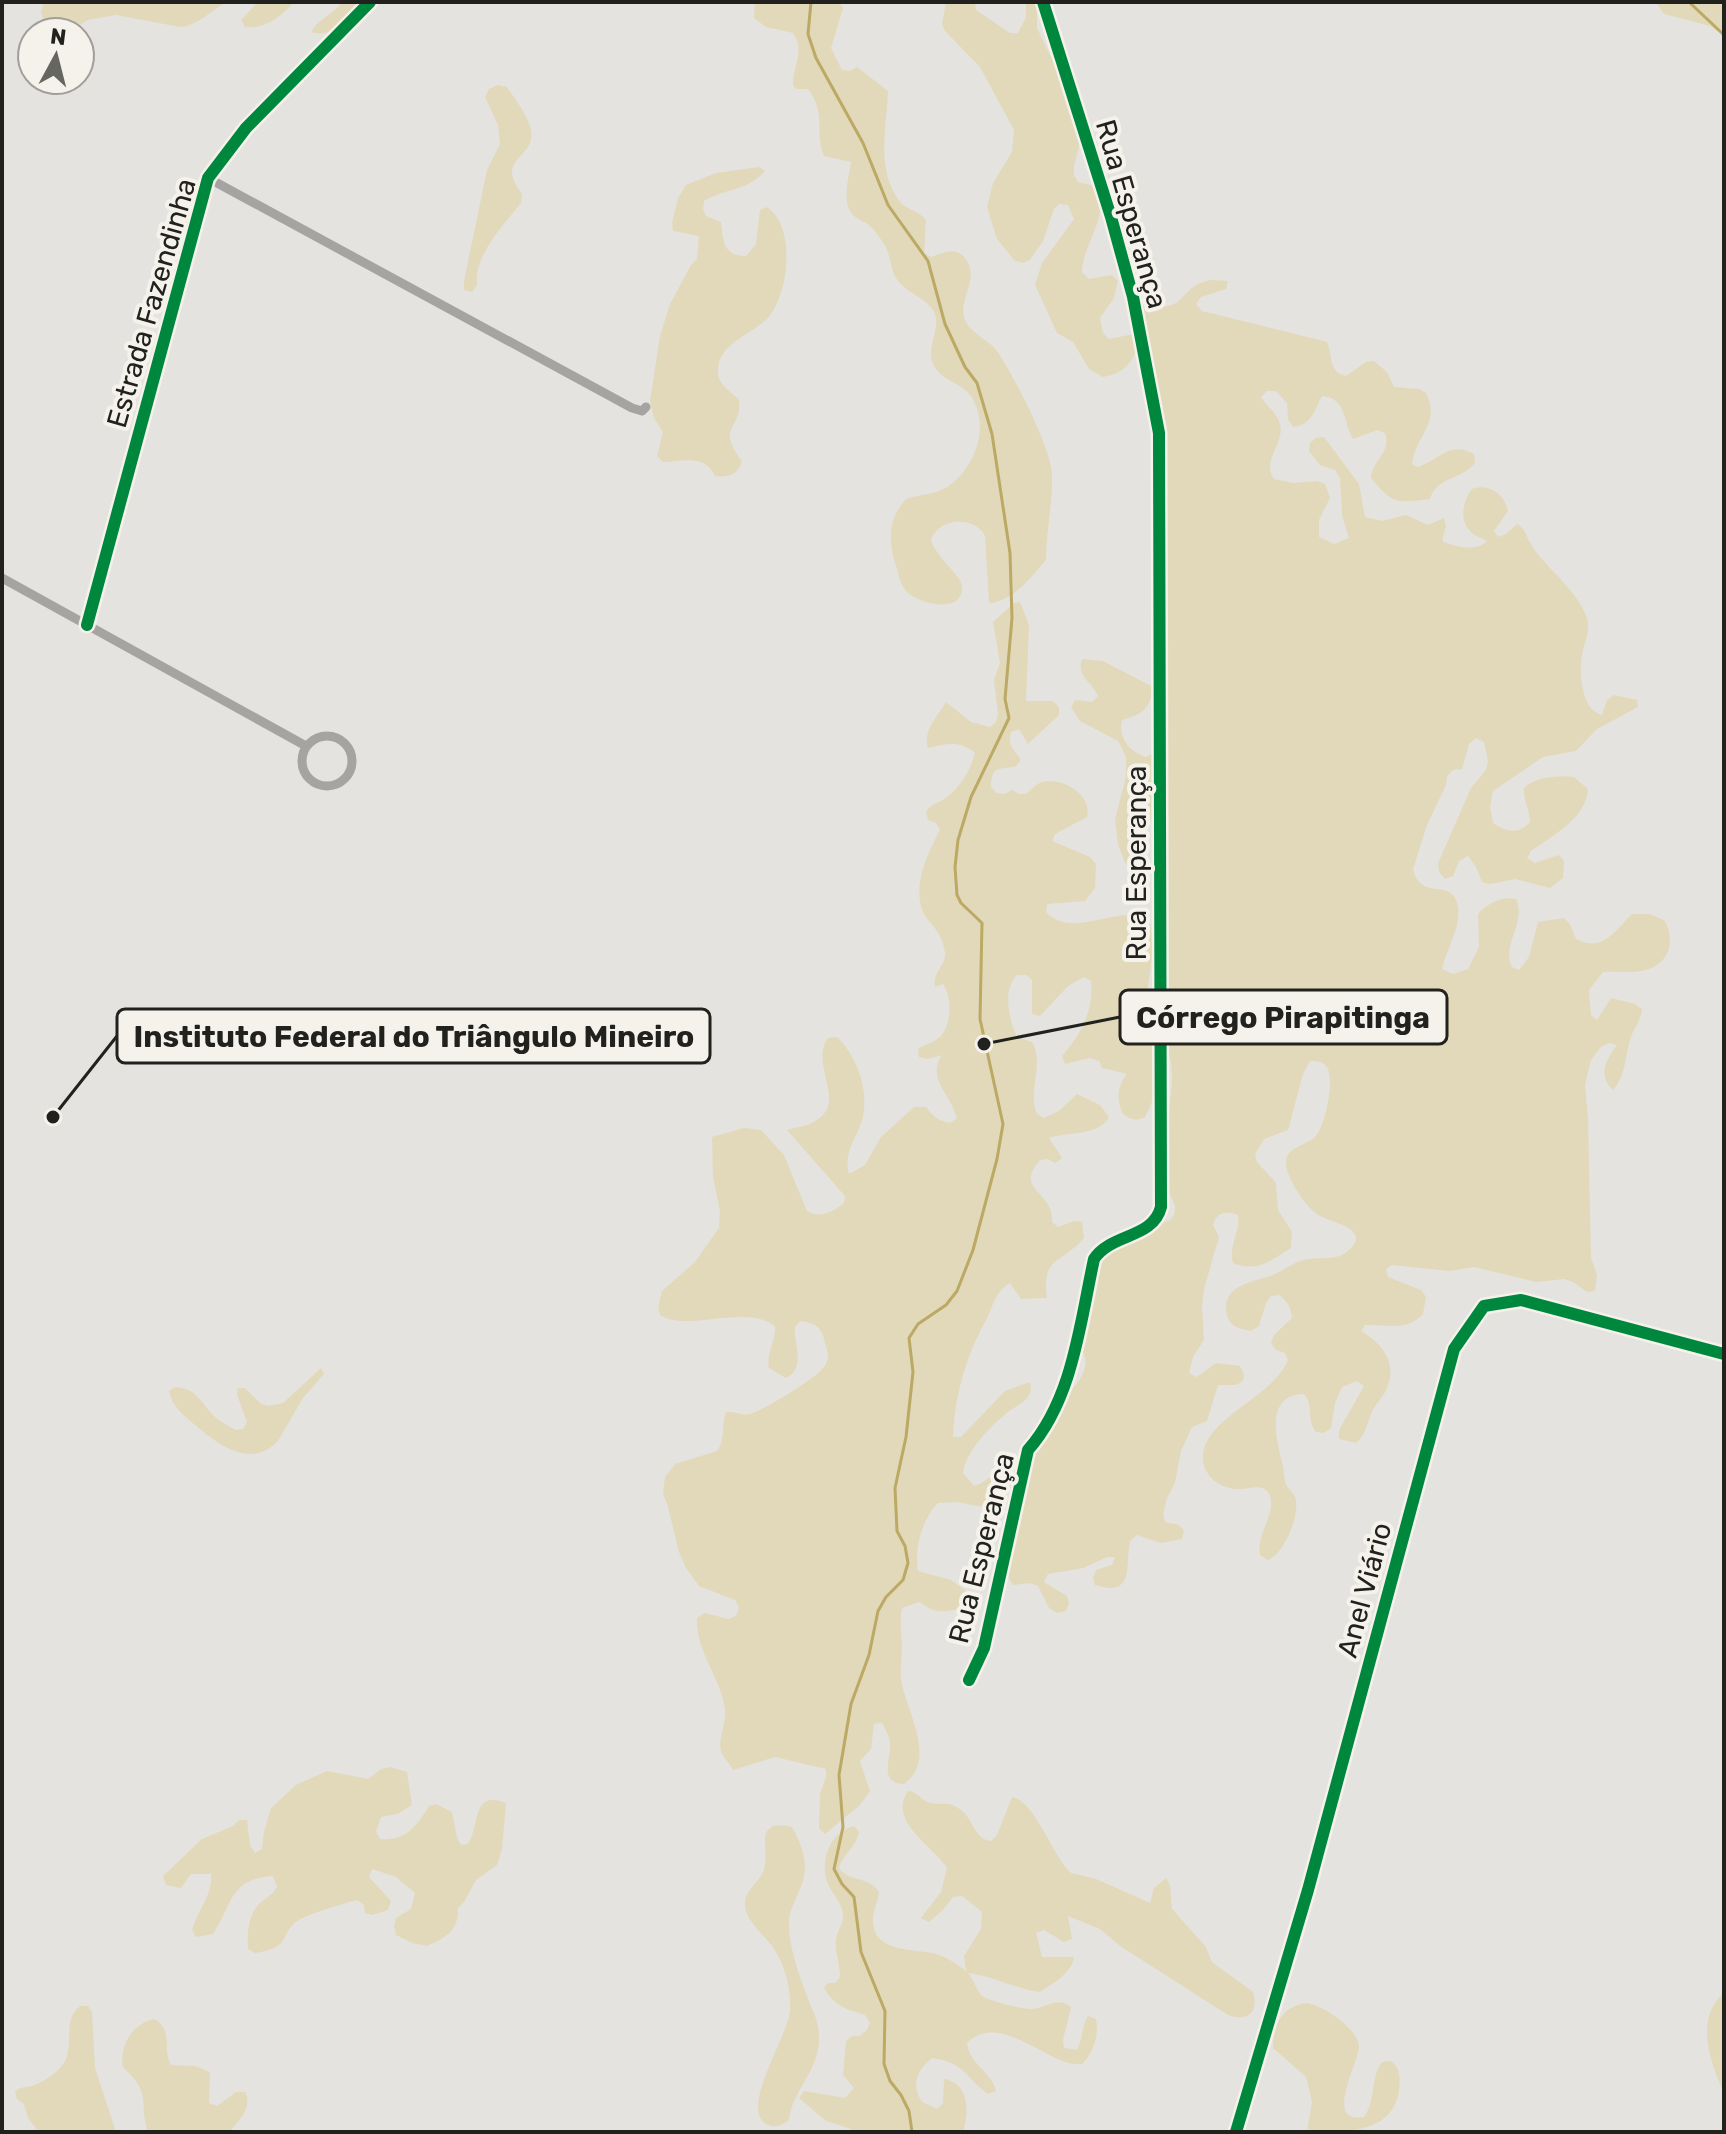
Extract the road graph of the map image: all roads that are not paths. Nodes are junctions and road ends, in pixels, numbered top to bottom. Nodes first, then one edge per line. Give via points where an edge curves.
1 (370, 2) edge
2 (1043, 2) edge
3 (208, 178) junction
4 (646, 407) dead end
5 (2, 578) edge
6 (87, 625) junction
7 (306, 746) junction
8 (1724, 1354) edge
9 (969, 1680) dead end
10 (1236, 2132) edge

1 - 3 street, Estrada Fazendinha via 246,128
2 - 9 street, Rua Esperança via 1126,271 1159,433 1161,1207 1151,1226 1100,1250 1094,1259 1065,1385 1028,1450 984,1648
3 - 4 street via 632,408
3 - 6 street, Estrada Fazendinha
5 - 6 street
6 - 7 street
7 - 7 street via 302,757 308,777 317,784 343,780 352,761 344,742 324,736
8 - 10 street, Anel Viário via 1521,1300 1484,1306 1454,1349 1308,1890

